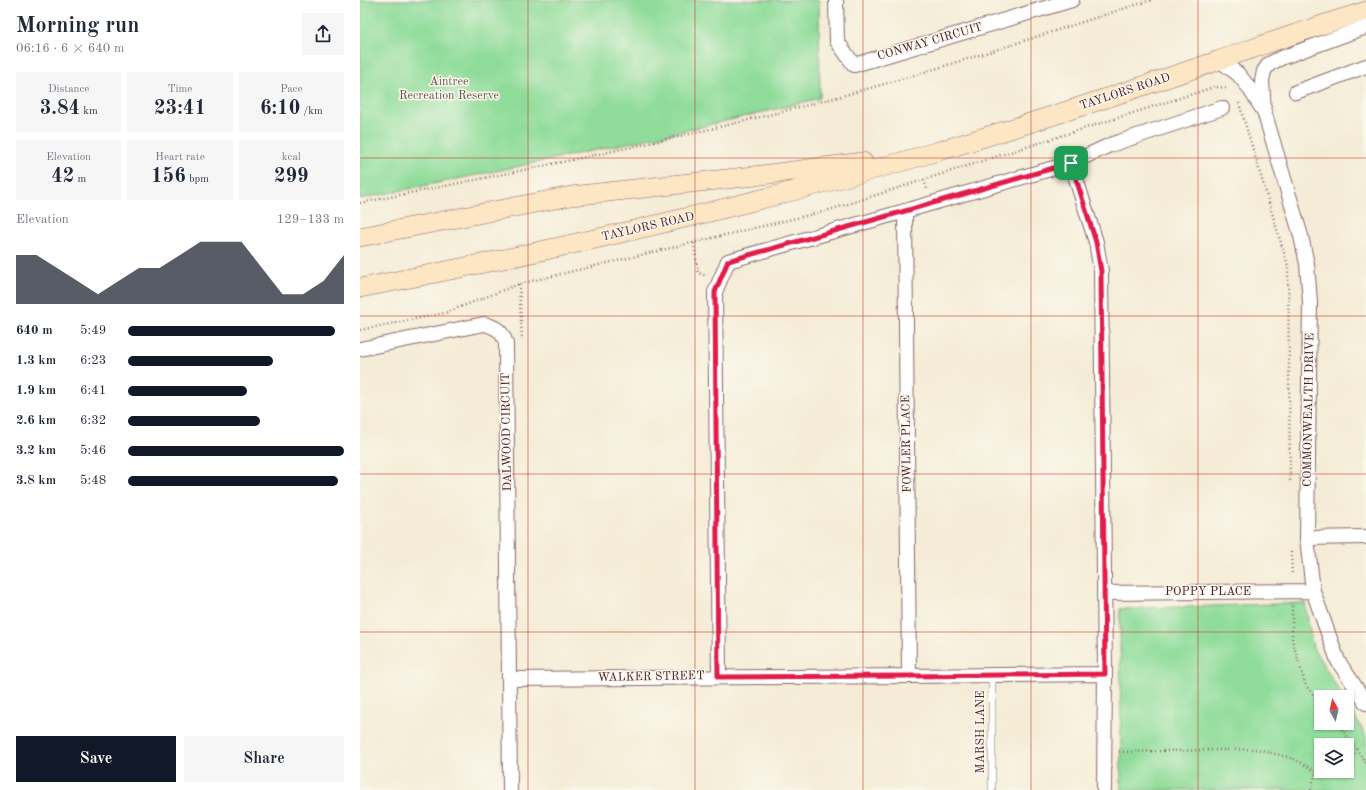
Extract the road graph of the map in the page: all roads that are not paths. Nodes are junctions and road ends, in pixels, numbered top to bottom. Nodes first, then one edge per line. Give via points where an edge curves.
1 (836, 0) edge
2 (1072, 0) edge
3 (1366, 4) edge
4 (1366, 11) edge
5 (1315, 26) junction
6 (1366, 27) edge
7 (1219, 60) junction
8 (1366, 66) edge
9 (1296, 92) dead end
10 (1222, 108) dead end
11 (1264, 111) junction
12 (933, 153) junction
13 (1071, 163) junction
14 (905, 211) junction
15 (360, 237) edge
16 (360, 288) edge
17 (360, 349) edge
18 (1366, 537) edge
19 (1307, 538) junction
20 (1313, 591) junction
21 (1104, 593) junction
22 (1105, 674) junction
23 (992, 675) junction
24 (909, 676) junction
25 (718, 677) junction
26 (510, 679) junction
27 (1366, 703) edge
28 (510, 790) edge
29 (992, 790) edge
30 (1104, 790) edge

1 - 2 street, CONWAY CIRCUIT via 837,41 854,65
3 - 5 street, TAYLORS ROAD
4 - 5 street, TAYLORS ROAD
5 - 7 street, TAYLORS ROAD
6 - 11 street, COMMONWEALTH DRIVE via 1269,64 1262,81
7 - 11 street, COMMONWEALTH DRIVE via 1242,79
7 - 12 street, TAYLORS ROAD
8 - 9 street
10 - 13 street via 1110,145
11 - 19 street, COMMONWEALTH DRIVE via 1302,236 1307,264 1310,302
12 - 15 street, TAYLORS ROAD via 571,196
12 - 16 street, TAYLORS ROAD via 665,224 470,267
13 - 14 street
13 - 21 street via 1096,242 1101,271
14 - 24 street, FOWLER PLACE
14 - 25 street via 728,261 715,292
17 - 26 street, DALWOOD CIRCUIT via 484,324 499,329 504,335
18 - 19 street
19 - 20 street, COMMONWEALTH DRIVE
20 - 21 street, POPPY PLACE
20 - 27 street, COMMONWEALTH DRIVE via 1338,661
21 - 22 street
22 - 23 street, WALKER STREET
22 - 30 street
23 - 24 street, WALKER STREET
23 - 29 lane, MARSH LANE
24 - 25 street, WALKER STREET
25 - 26 street, WALKER STREET
26 - 28 street, DALWOOD CIRCUIT

